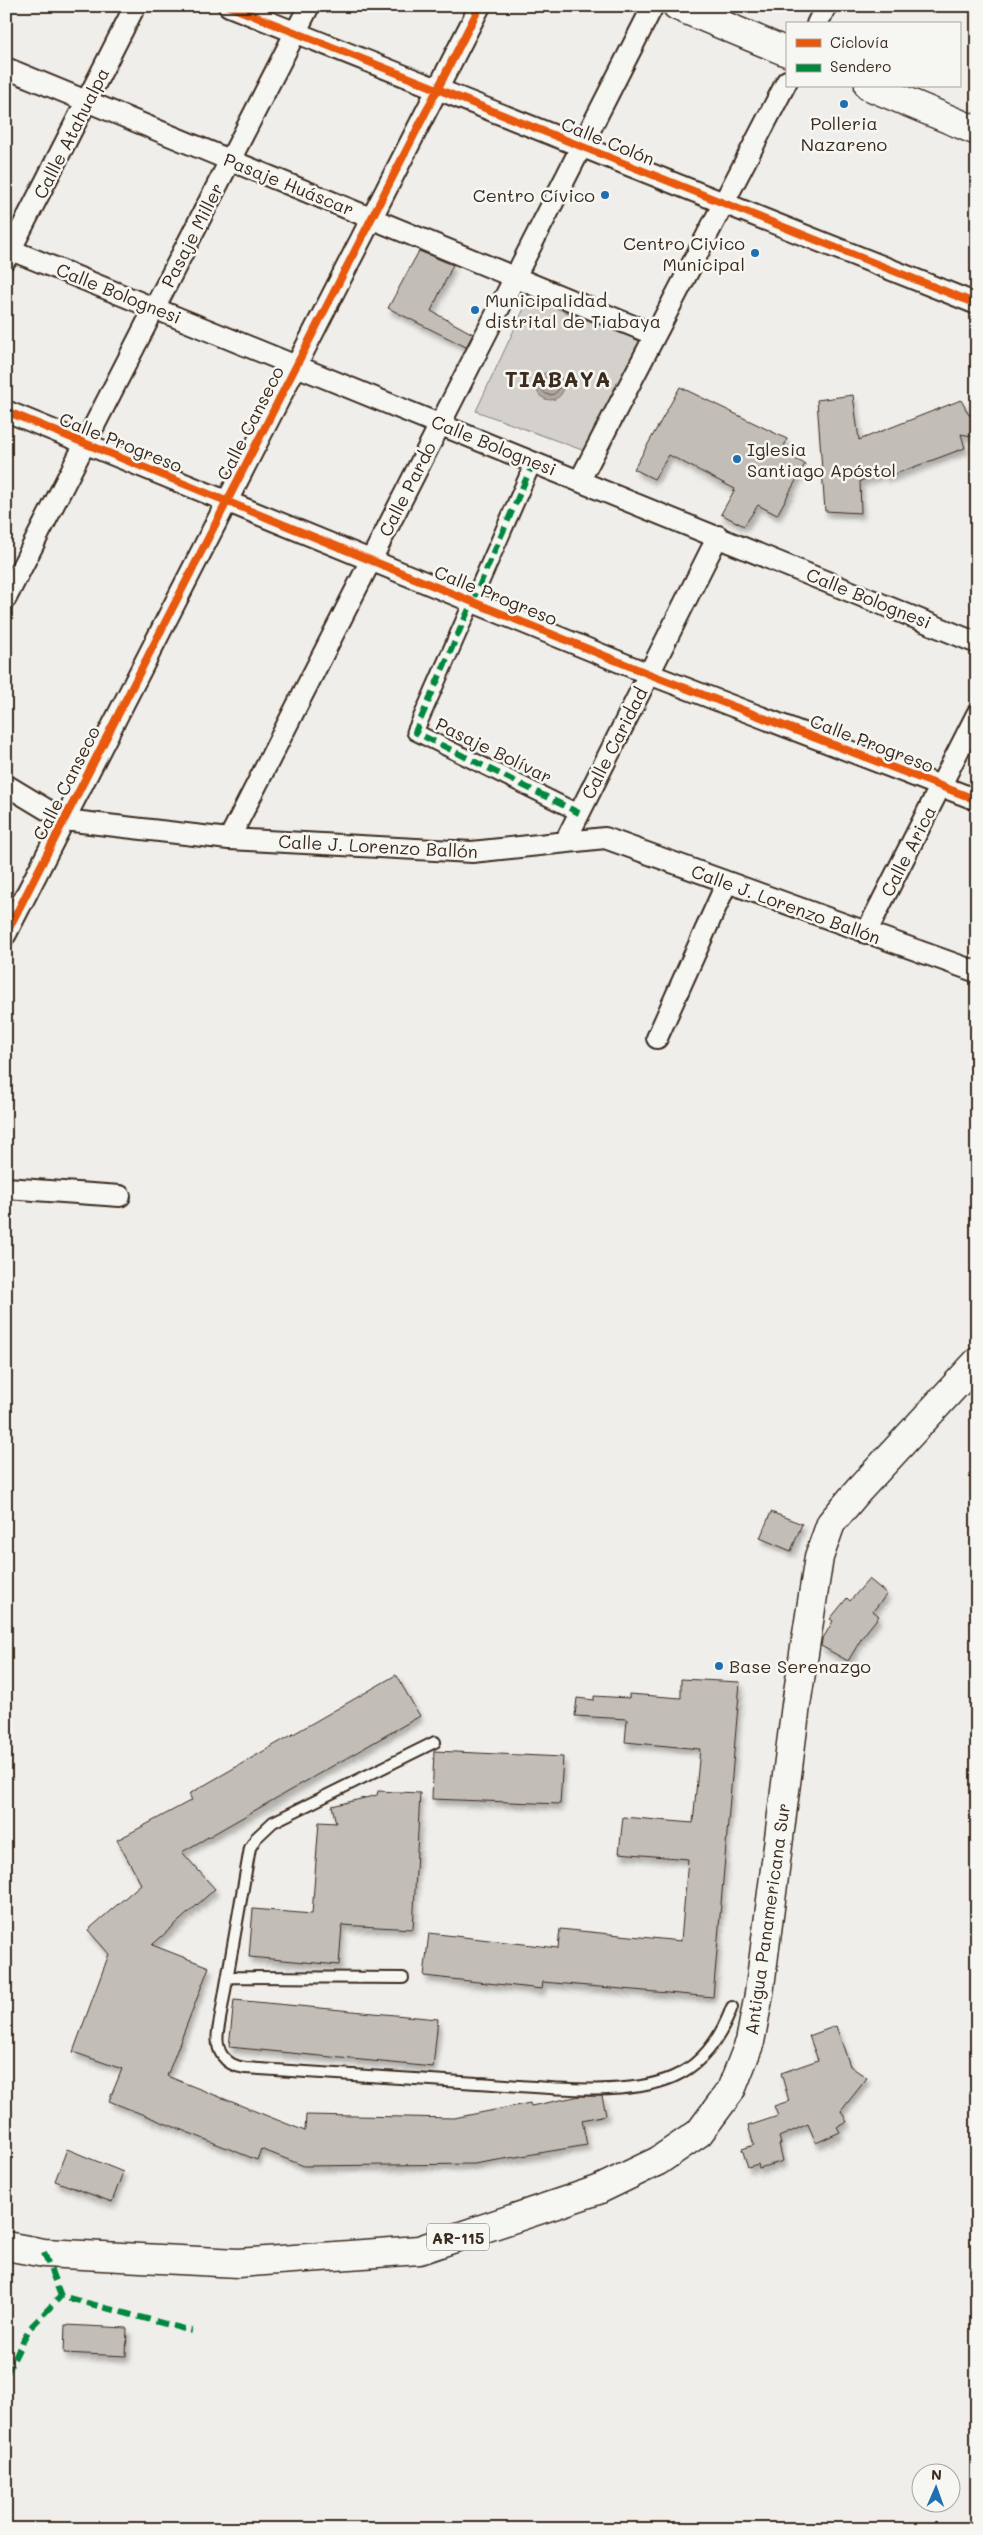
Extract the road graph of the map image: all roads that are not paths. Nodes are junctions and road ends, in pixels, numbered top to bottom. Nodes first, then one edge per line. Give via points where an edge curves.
1 (135, 6) edge
2 (229, 6) edge
3 (309, 6) edge
4 (480, 6) edge
5 (653, 6) edge
6 (677, 6) edge
7 (826, 6) edge
8 (818, 22) edge
9 (295, 33) junction
10 (786, 52) edge
11 (6, 68) edge
12 (786, 83) edge
13 (874, 88) edge
14 (438, 90) junction
15 (87, 101) junction
16 (977, 131) edge
17 (582, 147) junction
18 (230, 160) junction
19 (724, 203) junction
20 (372, 218) junction
21 (9, 254) edge
22 (515, 278) junction
23 (977, 304) edge
24 (155, 307) junction
25 (655, 335) junction
26 (297, 365) junction
27 (6, 411) edge
28 (441, 424) junction
29 (86, 443) junction
30 (534, 461) junction
31 (580, 480) junction
32 (227, 501) junction
33 (718, 536) junction
34 (371, 560) junction
35 (6, 598) edge
36 (472, 602) junction
37 (977, 643) edge
38 (649, 674) junction
39 (977, 714) edge
40 (6, 785) edge
41 (941, 785) junction
42 (977, 800) edge
43 (579, 813) junction
44 (64, 820) junction
45 (229, 839) junction
46 (565, 842) junction
47 (727, 882) junction
48 (866, 933) junction
49 (6, 934) edge
50 (977, 972) edge
51 (657, 1038) dead end
52 (6, 1188) edge
53 (120, 1196) dead end
54 (977, 1362) edge
55 (436, 1742) dead end
56 (229, 1977) junction
57 (403, 1978) dead end
58 (732, 2007) dead end
59 (6, 2246) edge

1 - 15 street, Callle Atahualpa
2 - 9 street, Calle Colón
3 - 9 street, Pasaje Miller
4 - 14 street, Calle Canseco
5 - 17 street, Calle Pardo
6 - 10 main road
7 - 8 street
9 - 14 street, Calle Colón
9 - 18 street, Pasaje Miller
11 - 15 street, Pasaje Huáscar
12 - 19 street
13 - 16 main road
14 - 17 street, Calle Colón
14 - 20 street, Calle Canseco
15 - 18 street, Pasaje Huáscar
15 - 21 street, Callle Atahualpa
17 - 19 street, Calle Colón
17 - 22 street, Calle Pardo
18 - 20 street, Pasaje Huáscar
18 - 24 street, Pasaje Miller
19 - 23 street, Calle Colón
19 - 25 street
20 - 22 street, Pasaje Huáscar
20 - 26 street, Calle Canseco
21 - 24 street, Calle Bolognesi
22 - 25 street, Pasaje Huáscar
22 - 28 street, Calle Pardo
24 - 26 street, Calle Bolognesi
24 - 29 street, Pasaje Miller
25 - 31 street
26 - 28 street, Calle Bolognesi
26 - 32 street, Calle Canseco
27 - 29 street, Calle Progreso
28 - 30 street, Calle Bolognesi
28 - 34 street, Calle Pardo
29 - 32 street, Calle Progreso
29 - 35 street, Pasaje Miller
30 - 31 street, Calle Bolognesi
30 - 36 street, Pasaje Bolívar
31 - 33 street, Calle Bolognesi
32 - 34 street, Calle Progreso
32 - 44 street, Calle Canseco
33 - 37 street, Calle Bolognesi
33 - 38 street, Calle Caridad
34 - 36 street, Calle Progreso
34 - 45 street, Calle Pardo
36 - 38 street, Calle Progreso
36 - 43 street, Pasaje Bolívar via 415,732
38 - 41 street, Calle Progreso
38 - 43 street, Calle Caridad
39 - 41 street, Calle Arica
40 - 44 street, Calle J. Lorenzo Ballón
41 - 42 street, Calle Progreso
41 - 48 street, Calle Arica
43 - 46 street, Calle Caridad
44 - 45 street, Calle J. Lorenzo Ballón
44 - 49 street, Calle Canseco
45 - 46 street, Calle J. Lorenzo Ballón via 472,852
46 - 47 street, Calle J. Lorenzo Ballón via 605,838
47 - 48 street, Calle J. Lorenzo Ballón
47 - 51 street
48 - 50 street, Calle J. Lorenzo Ballón
52 - 53 street
54 - 59 main road, Antigua Panamericana Sur / AR-115 via 831,1523 819,1558 752,2032 731,2090 699,2133 658,2161 598,2190 419,2250 238,2263 44,2253
55 - 56 lane via 282,1817 260,1833 250,1848
56 - 57 lane
56 - 58 lane via 217,2040 223,2057 237,2067 572,2089 639,2087 674,2076 690,2067 717,2040

